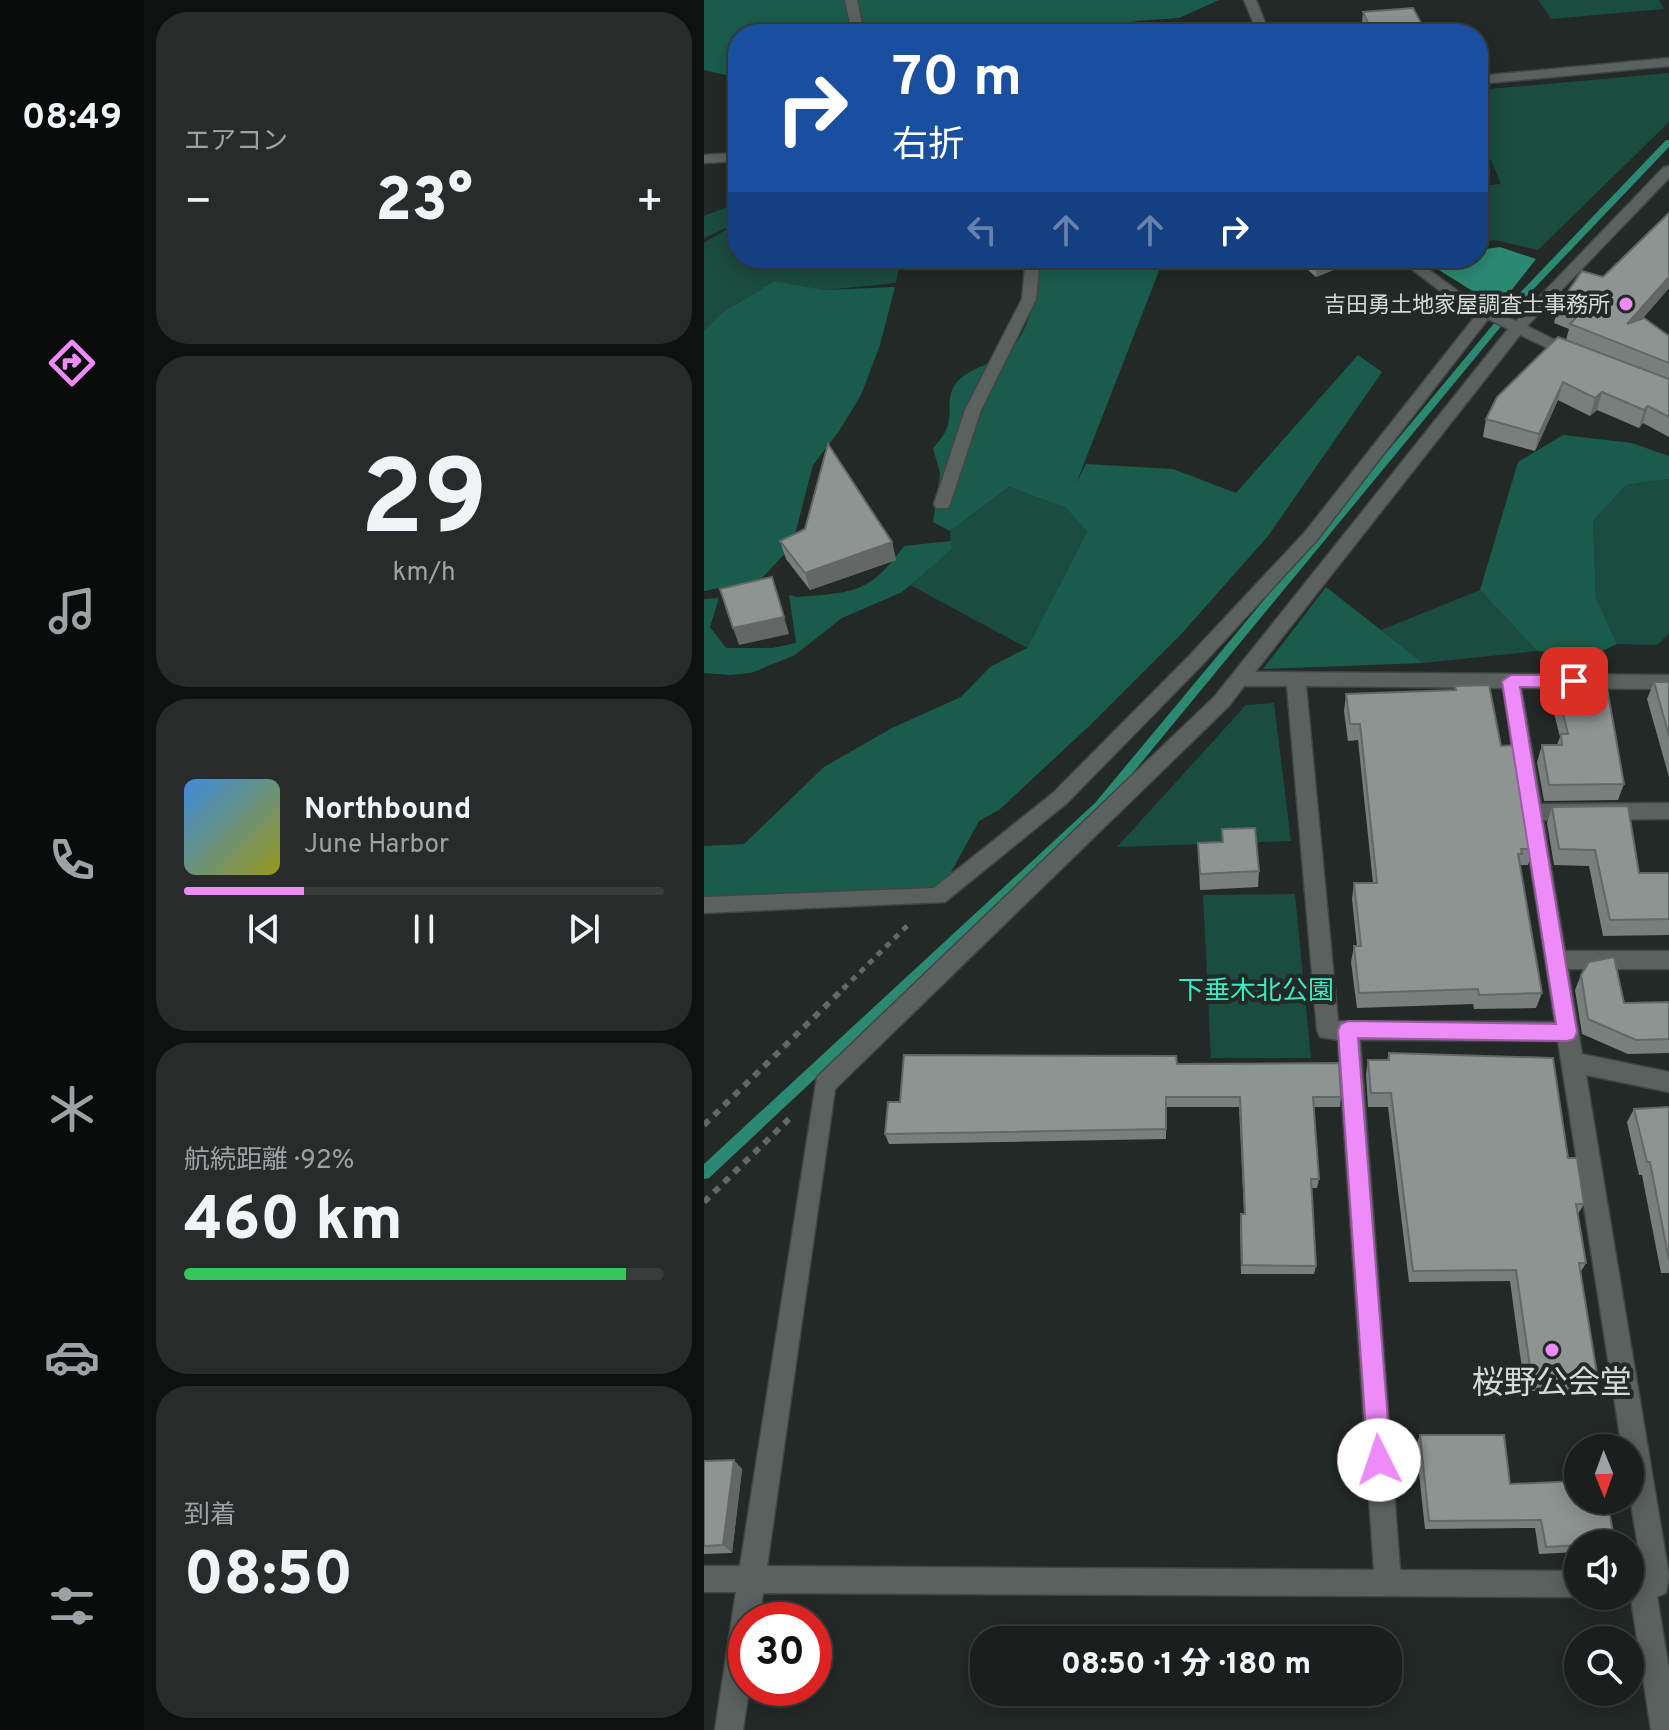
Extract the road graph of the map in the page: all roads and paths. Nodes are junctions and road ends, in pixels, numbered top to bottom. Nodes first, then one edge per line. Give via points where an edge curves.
1 (851, 0) edge
2 (1250, 0) edge
3 (856, 24) edge
4 (1260, 24) edge
5 (1669, 62) edge
6 (1488, 79) edge
7 (728, 158) edge
8 (704, 159) edge
9 (1669, 170) edge
10 (1034, 268) edge
11 (1418, 268) edge
12 (1486, 312) junction
13 (1514, 326) junction
14 (1596, 364) edge
15 (942, 504) dead end
16 (1239, 679) junction
17 (1296, 681) junction
18 (1511, 681) junction
19 (1669, 682) edge
20 (1669, 811) edge
21 (1531, 812) junction
22 (938, 896) junction
23 (704, 905) edge
24 (1556, 960) junction
25 (1669, 960) edge
26 (1348, 1030) junction
27 (1567, 1032) junction
28 (1572, 1062) junction
29 (1669, 1082) edge
30 (825, 1084) junction
31 (704, 1125) edge
32 (704, 1202) edge
33 (704, 1579) edge
34 (752, 1580) junction
35 (1388, 1583) junction
36 (1564, 1584) edge
37 (1649, 1584) edge
38 (729, 1730) edge
39 (1665, 1730) edge

1 - 3 street
2 - 4 street
5 - 6 street
7 - 8 street
9 - 13 street
10 - 15 street via 1028,308 973,409
11 - 12 street
12 - 13 street
12 - 22 street via 1311,536 1195,661 1060,798
13 - 14 street
13 - 16 street
16 - 17 street
16 - 30 street via 1211,712
17 - 18 street
17 - 26 street via 1328,1030
18 - 19 street
18 - 21 street
20 - 21 street
21 - 24 street
22 - 23 street
22 - 31 path
24 - 25 street
24 - 27 street
26 - 27 street
26 - 35 street
27 - 28 street
28 - 29 street
28 - 37 street
30 - 32 path
30 - 34 street
33 - 34 street
34 - 35 street
34 - 38 street
35 - 36 street
37 - 39 street

